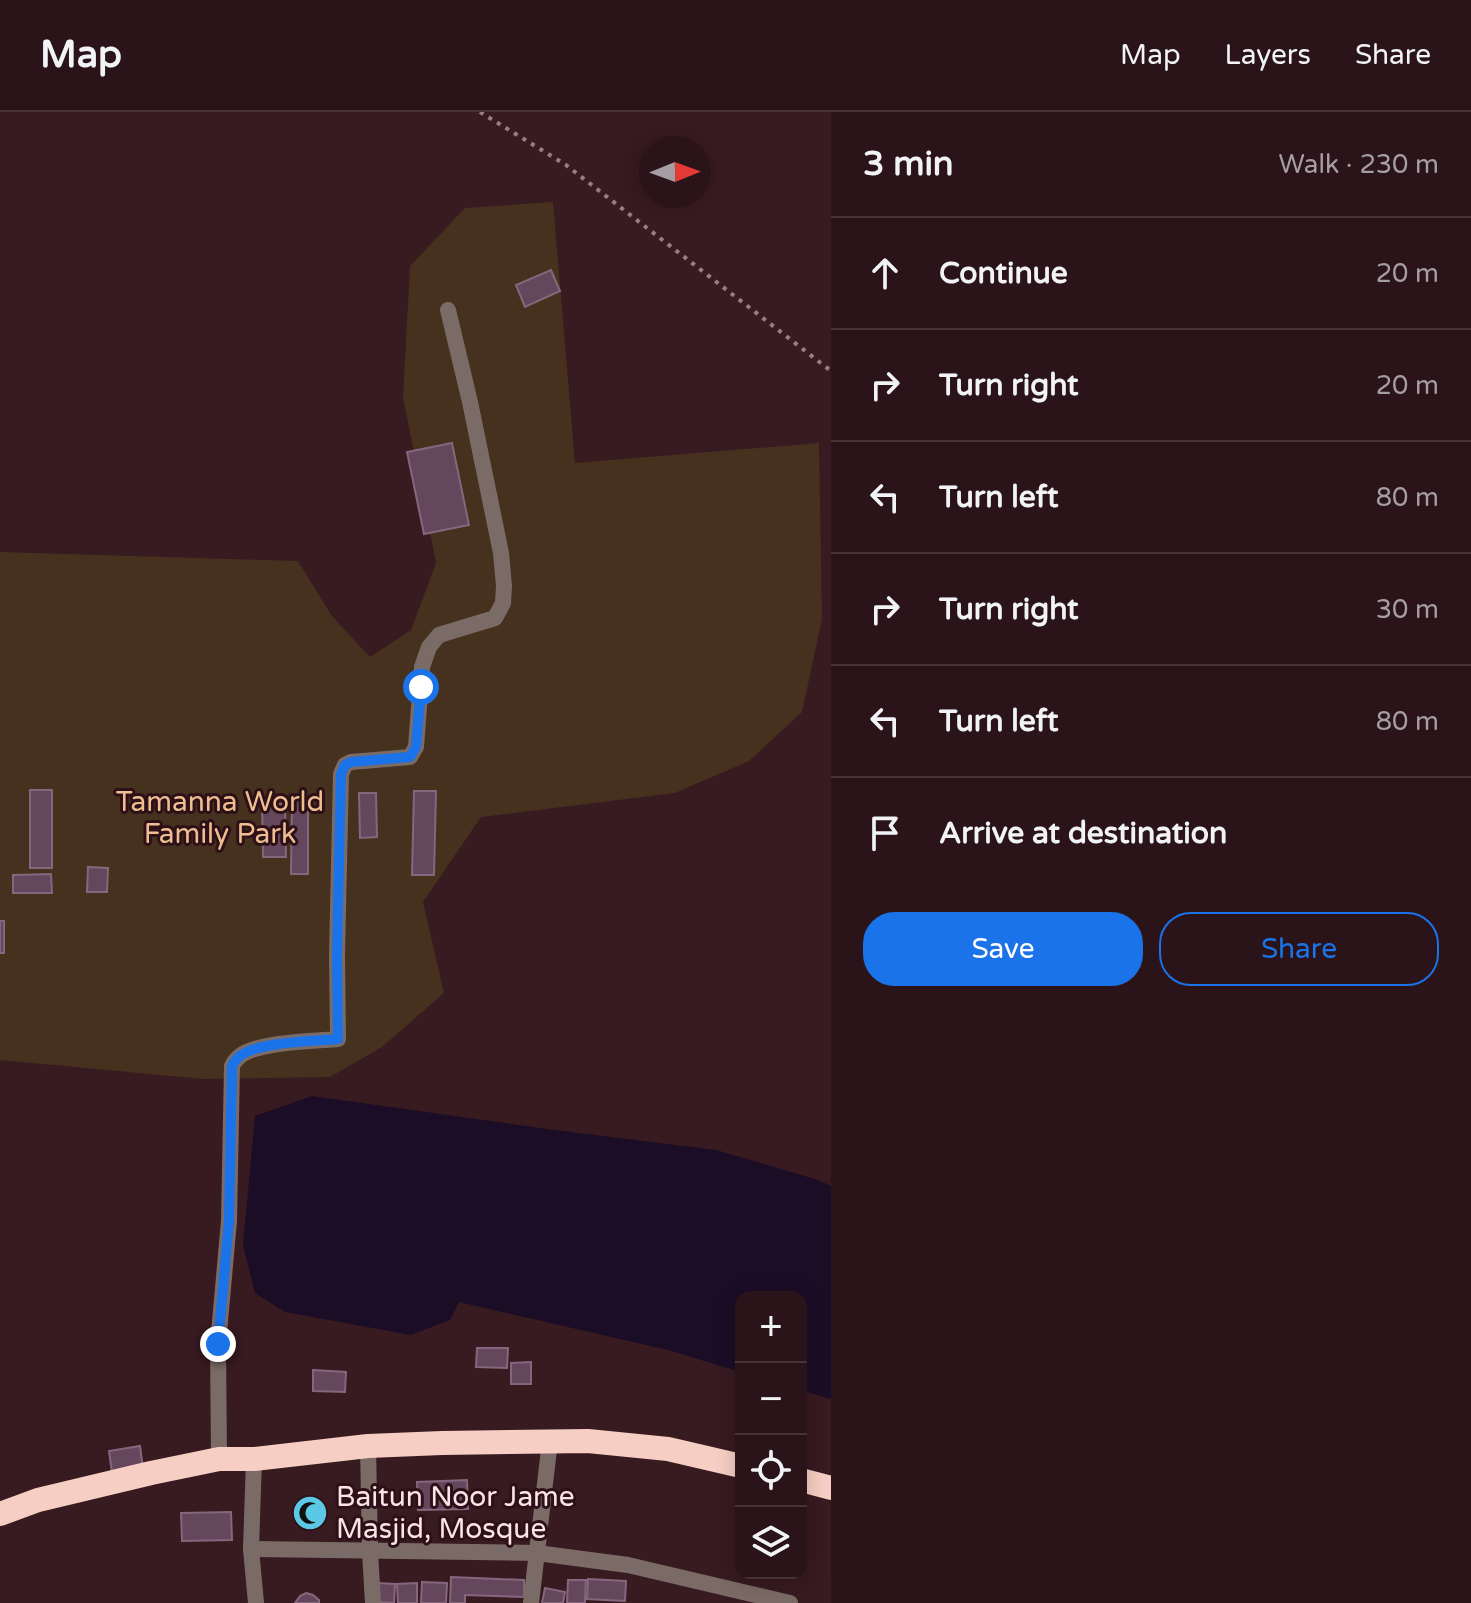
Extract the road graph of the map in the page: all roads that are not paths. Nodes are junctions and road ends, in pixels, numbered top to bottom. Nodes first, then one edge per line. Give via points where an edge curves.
1 (448, 310) dead end
2 (550, 1441) junction
3 (368, 1446) junction
4 (219, 1459) junction
5 (254, 1459) junction
6 (735, 1465) edge
7 (807, 1482) edge
8 (831, 1488) edge
9 (0, 1514) edge
10 (251, 1549) junction
11 (370, 1552) junction
12 (537, 1553) junction
13 (256, 1603) edge
14 (373, 1603) edge
15 (531, 1603) edge
16 (790, 1603) edge

1 - 4 street via 501,553 503,603 495,618 439,635 429,647 422,667 416,747 410,757 351,762 341,774 338,1039 248,1051 232,1066 229,1221 218,1344
2 - 3 highway
2 - 6 highway via 668,1449
2 - 12 street
3 - 5 highway
3 - 11 street
4 - 5 highway
4 - 9 highway via 38,1500
5 - 10 street
7 - 8 highway
10 - 11 street
10 - 13 street
11 - 12 street
11 - 14 street
12 - 15 street
12 - 16 street via 628,1565

